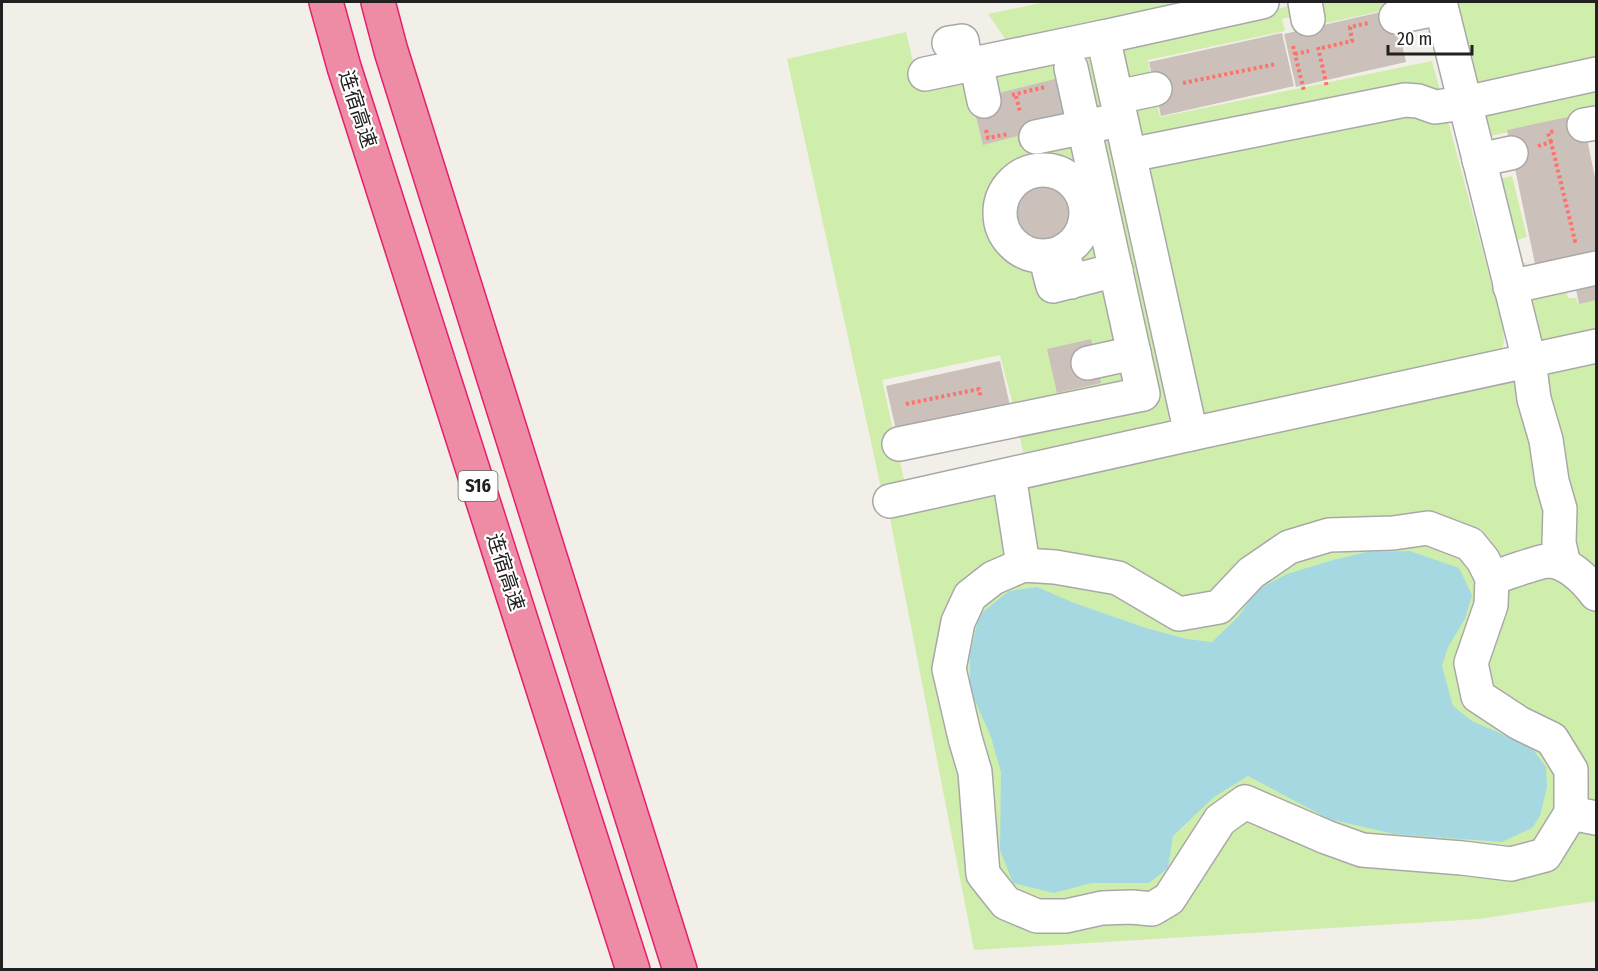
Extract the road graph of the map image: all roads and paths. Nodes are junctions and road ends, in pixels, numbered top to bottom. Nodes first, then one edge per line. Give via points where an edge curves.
1 (326, 2) edge
2 (378, 2) edge
3 (1262, 2) edge
4 (1440, 5) edge
5 (1396, 17) dead end
6 (1310, 23) edge
7 (1103, 37) junction
8 (1295, 54) dead end
9 (964, 57) junction
10 (1276, 64) dead end
11 (1071, 68) dead end
12 (925, 74) dead end
13 (1596, 74) edge
14 (1155, 89) joint
15 (1328, 90) dead end
16 (1305, 98) dead end
17 (984, 101) dead end
18 (1465, 103) junction
19 (1119, 108) junction
20 (1084, 127) junction
21 (1036, 137) dead end
22 (1511, 153) joint
23 (1130, 155) junction
24 (1479, 160) junction
25 (1099, 194) junction
26 (1564, 243) dead end
27 (1596, 268) edge
28 (1060, 269) junction
29 (1116, 270) junction
30 (1510, 287) junction
31 (1596, 345) edge
32 (1134, 353) junction
33 (1528, 360) junction
34 (1088, 363) dead end
35 (987, 426) junction
36 (1191, 434) junction
37 (899, 444) dead end
38 (1003, 476) junction
39 (890, 501) dead end
40 (1023, 566) junction
41 (1492, 578) junction
42 (1586, 581) edge
43 (1584, 816) edge
44 (633, 969) edge
45 (680, 969) edge

1 - 44 highway, 连宿高速 / S16
2 - 45 highway, S16
3 - 7 street
4 - 5 street
4 - 18 street
6 - 15 path
7 - 9 street
7 - 19 street
8 - 16 path
9 - 12 street
9 - 17 street
10 - 14 path
11 - 20 street
13 - 18 street
14 - 19 street
18 - 23 street via 1435,108 1405,100
18 - 24 street
19 - 20 street
19 - 23 street
20 - 21 street
20 - 25 street
22 - 24 street
22 - 26 path via 1551,142 1575,241
23 - 36 street
24 - 30 street
25 - 28 street
25 - 28 street via 1079,188 1065,176 1048,170 1022,174 1008,188 999,211 1003,231 1011,241
25 - 29 street
27 - 30 street
28 - 29 street
29 - 32 street
30 - 33 street
31 - 33 street
32 - 34 street
32 - 35 street via 1143,394
33 - 36 street
33 - 42 street via 1560,509 1559,543
35 - 37 street
35 - 38 street
36 - 38 street
38 - 39 street
38 - 40 street
40 - 41 street via 1055,567 1118,578 1179,614 1219,607 1251,573 1289,548 1329,535 1428,528 1470,544
40 - 43 street via 993,578 970,596 958,622 950,669 975,772 983,874 1006,903 1037,916 1066,916 1102,908 1152,909 1169,899 1220,820 1245,802 1362,850 1511,864 1545,855
41 - 42 street via 1547,561
41 - 43 street via 1491,605 1471,663 1478,696 1552,739 1571,770

